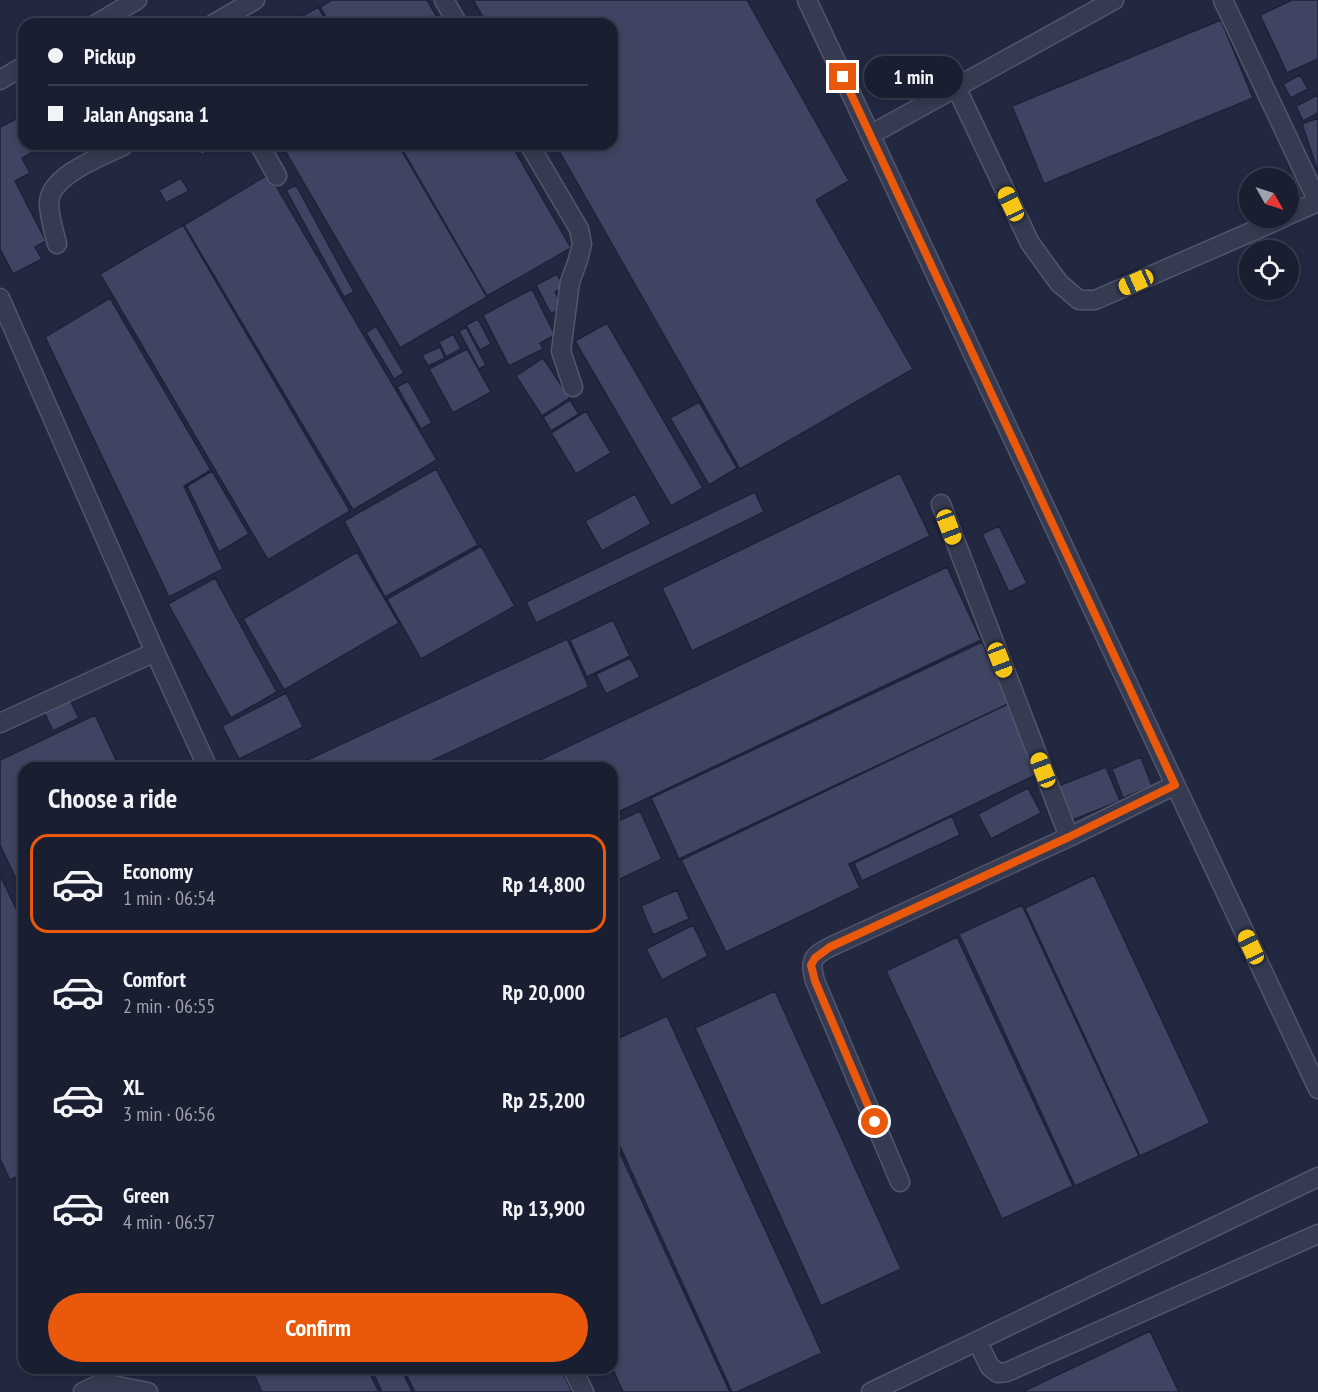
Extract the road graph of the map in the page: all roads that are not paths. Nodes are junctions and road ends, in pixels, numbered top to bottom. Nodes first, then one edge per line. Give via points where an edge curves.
1 (137, 0) edge
2 (255, 0) edge
3 (444, 0) edge
4 (807, 0) edge
5 (1114, 0) edge
6 (1223, 0) edge
7 (106, 18) edge
8 (224, 18) edge
9 (454, 18) edge
10 (18, 70) edge
11 (0, 80) edge
12 (956, 87) junction
13 (870, 135) junction
14 (115, 150) edge
15 (262, 150) edge
16 (533, 150) edge
17 (277, 176) dead end
18 (1318, 202) edge
19 (1299, 210) edge
20 (1260, 228) edge
21 (57, 244) dead end
22 (0, 298) edge
23 (573, 387) dead end
24 (941, 504) dead end
25 (155, 652) junction
26 (0, 723) edge
27 (205, 762) edge
28 (1175, 785) junction
29 (1069, 837) junction
30 (1318, 1089) edge
31 (1318, 1177) edge
32 (900, 1182) dead end
33 (1318, 1234) edge
34 (977, 1341) junction
35 (575, 1374) edge
36 (84, 1392) edge
37 (148, 1392) edge
38 (584, 1392) edge
39 (871, 1392) edge

1 - 7 street
2 - 8 street
3 - 9 street
4 - 13 street
5 - 12 street
6 - 18 street
10 - 11 street
12 - 13 street
12 - 20 street via 1030,243 1059,283 1079,300 1095,300
13 - 28 street
14 - 21 street via 69,174 55,186 48,201
15 - 17 street
16 - 23 street via 579,229 582,244 570,282 561,351
18 - 19 street
22 - 25 street
24 - 29 street
25 - 26 street
25 - 27 street
28 - 29 street
28 - 30 street
29 - 32 street via 830,947 811,965
31 - 34 street
33 - 34 street via 1007,1372 998,1373 990,1367
34 - 39 street
35 - 38 street
36 - 37 street via 102,1383

